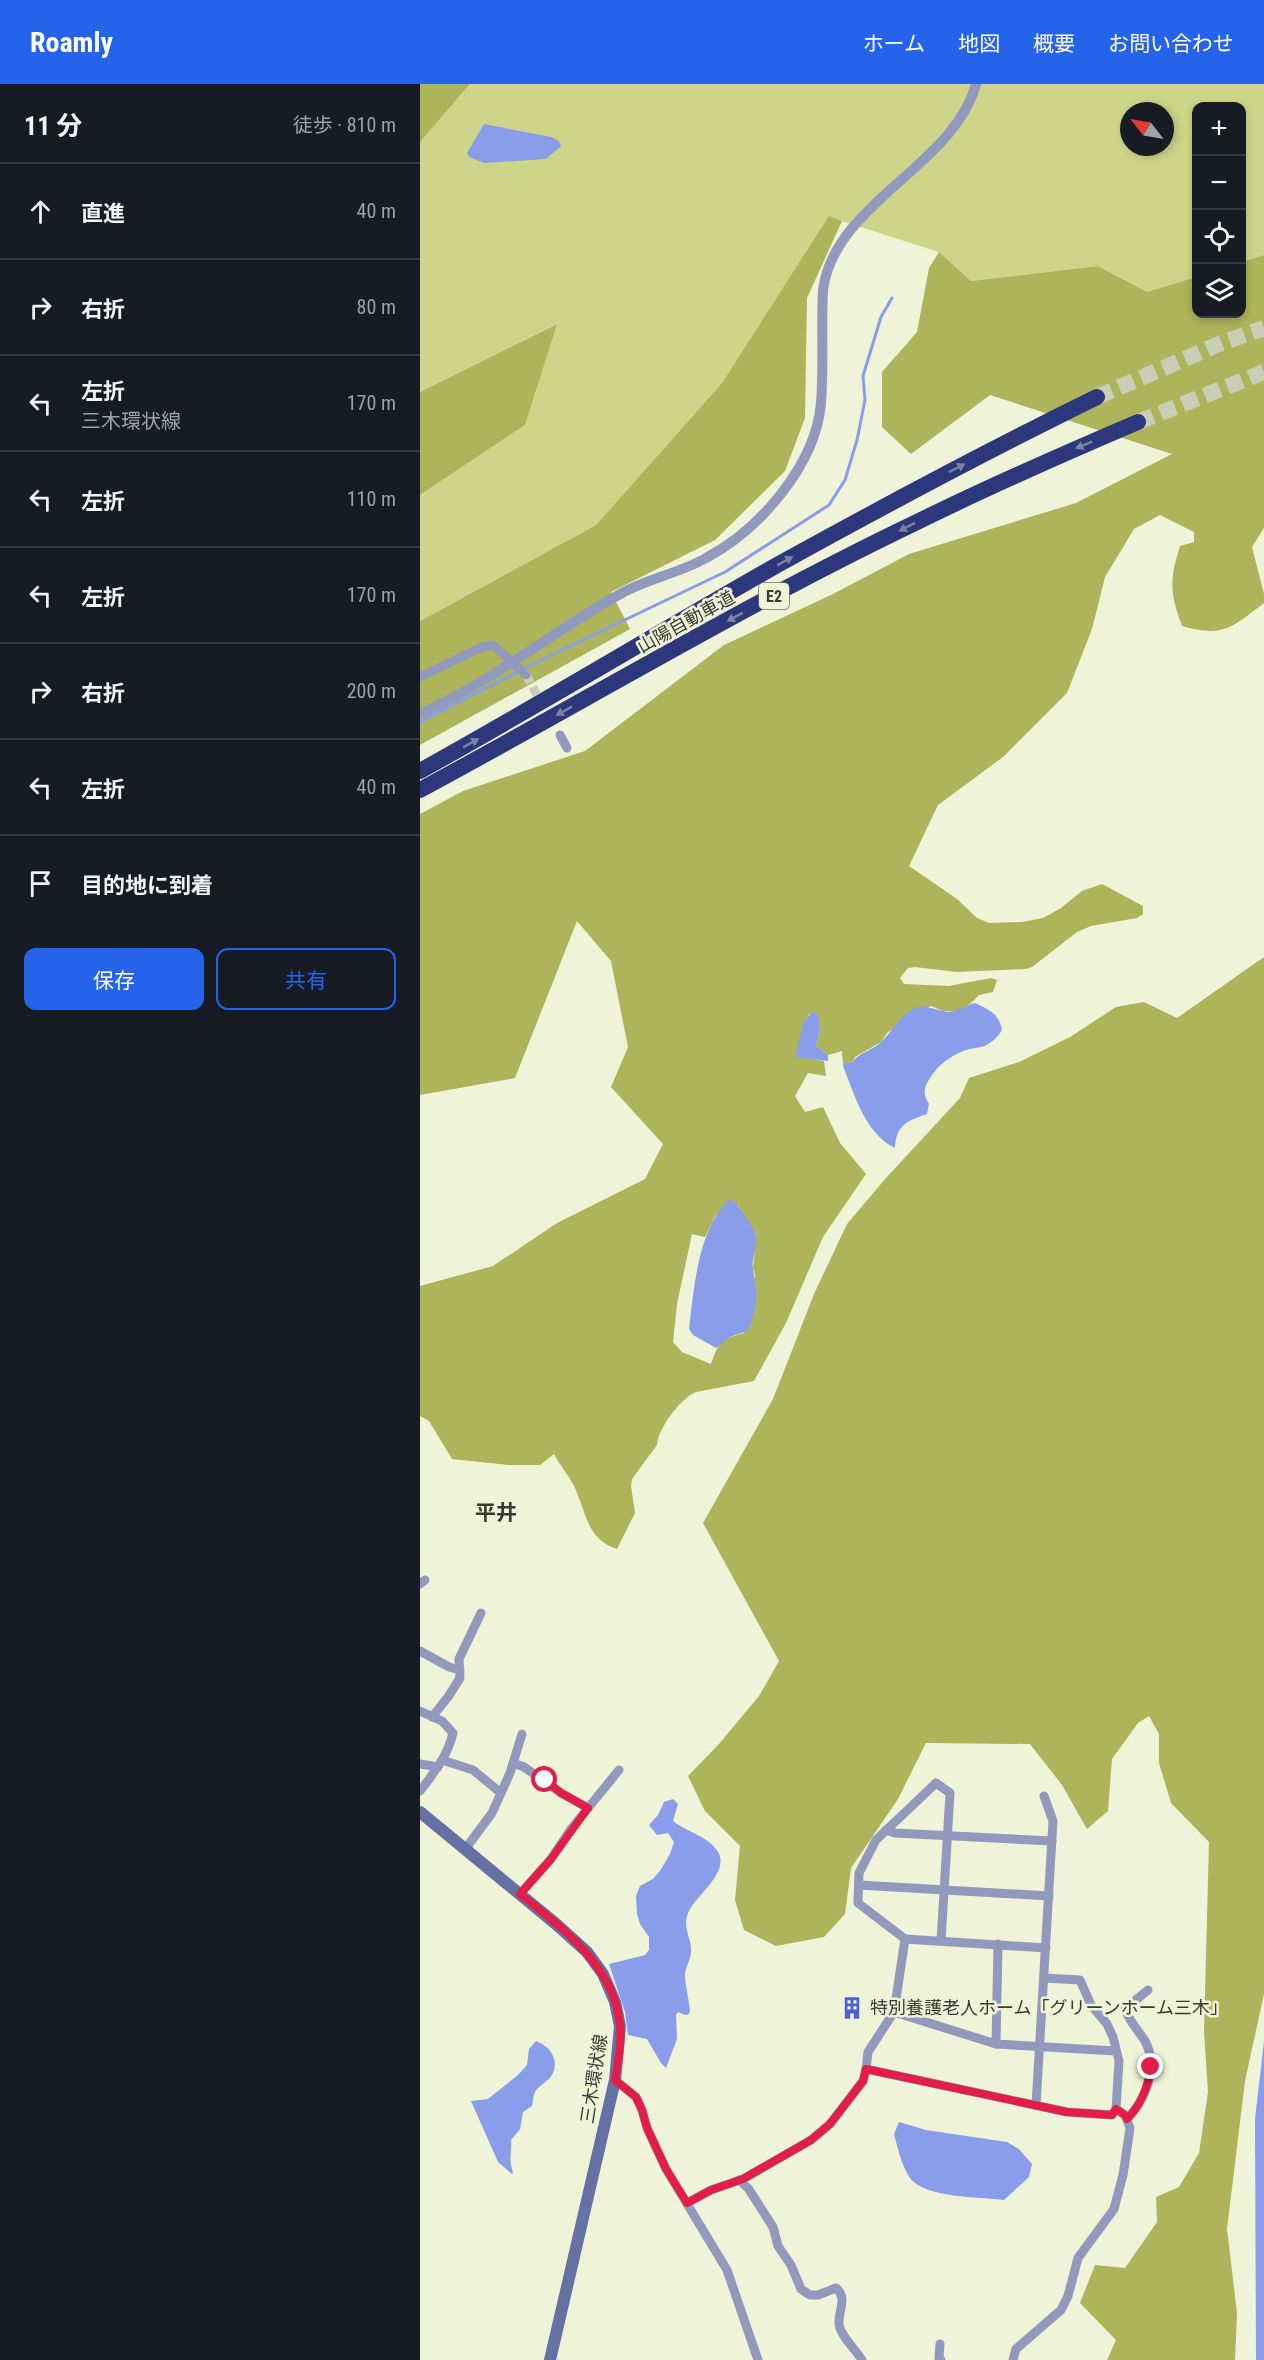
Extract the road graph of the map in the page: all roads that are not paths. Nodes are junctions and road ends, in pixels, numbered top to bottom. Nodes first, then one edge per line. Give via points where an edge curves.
1 (976, 84) edge
2 (1097, 397) tunnel mouth
3 (1138, 422) tunnel mouth
4 (513, 662) junction
5 (526, 675) tunnel mouth
6 (420, 677) edge
7 (420, 714) edge
8 (560, 735) dead end
9 (567, 748) dead end
10 (420, 771) edge
11 (420, 790) edge
12 (481, 1613) dead end
13 (420, 1651) edge
14 (460, 1670) junction
15 (420, 1711) edge
16 (432, 1717) junction
17 (522, 1734) dead end
18 (513, 1763) junction
19 (420, 1764) edge
20 (440, 1764) junction
21 (619, 1770) dead end
22 (420, 1791) edge
23 (501, 1793) junction
24 (1044, 1796) dead end
25 (588, 1808) junction
26 (420, 1812) edge
27 (886, 1830) junction
28 (947, 1836) junction
29 (1052, 1841) junction
30 (466, 1848) junction
31 (859, 1885) junction
32 (944, 1890) junction
33 (520, 1894) junction
34 (1049, 1896) junction
35 (905, 1939) junction
36 (941, 1941) junction
37 (998, 1944) junction
38 (1046, 1948) junction
39 (1044, 1978) junction
40 (1148, 1990) dead end
41 (894, 2012) junction
42 (996, 2044) junction
43 (1040, 2047) junction
44 (1116, 2051) junction
45 (866, 2069) junction
46 (615, 2080) junction
47 (1036, 2105) junction
48 (1116, 2109) junction
49 (1127, 2119) junction
50 (739, 2180) junction
51 (687, 2203) junction
52 (940, 2344) dead end
53 (550, 2360) edge
54 (758, 2360) edge
55 (862, 2360) edge
56 (941, 2360) edge
57 (1013, 2360) edge

1 - 4 street via 972,99 954,127 850,231 828,269 823,290 817,427 788,485 762,515 728,544 706,558 623,592
10 -> 2 highway, 山陽自動車道 / E2 via 877,510
3 -> 11 highway, 山陽自動車道 / E2 via 894,534
4 - 5 street
4 - 6 street via 498,648 488,645
4 - 7 street
8 - 9 street
12 - 14 street via 459,1659
13 - 14 street
14 - 16 street via 460,1678
15 - 16 street
16 - 20 street via 453,1733
17 - 18 street
18 - 23 street
18 - 25 street
19 - 20 street
20 - 22 street
20 - 23 street via 473,1770
21 - 25 street
23 - 30 street via 492,1813
24 - 29 street via 1053,1821
25 - 33 street
26 - 30 main road, 三木環状線
27 - 28 street
27 - 28 street via 936,1783 950,1793
27 - 31 street via 866,1856
28 - 29 street
28 - 32 street
29 - 34 street
30 - 33 main road, 三木環状線
31 - 32 street
31 - 35 street via 858,1903
32 - 34 street
32 - 36 street
33 - 46 main road, 三木環状線 via 587,1952 603,1974 620,2026
34 - 38 street
35 - 36 street
35 - 41 street
36 - 37 street
37 - 38 street
37 - 42 street
38 - 39 street
39 - 43 street
39 - 44 street via 1080,1980 1091,2006 1107,2024
40 - 49 street via 1125,2009 1146,2043 1151,2067 1148,2086
41 - 42 street
41 - 45 street via 868,2052
42 - 43 street
43 - 44 street
43 - 47 street
44 - 48 street
45 - 47 street
45 - 50 street via 863,2081 830,2124 811,2140
46 - 51 street via 636,2097 666,2169
46 - 53 main road, 三木環状線
47 - 48 street via 1112,2115
48 - 49 street
49 - 57 street via 1130,2128 1114,2209 1078,2258 1061,2310 1016,2349
50 - 51 street
50 - 55 street via 773,2227 778,2246 801,2289 810,2295 836,2288 841,2292 840,2329
51 - 54 street via 727,2270
52 - 56 street

